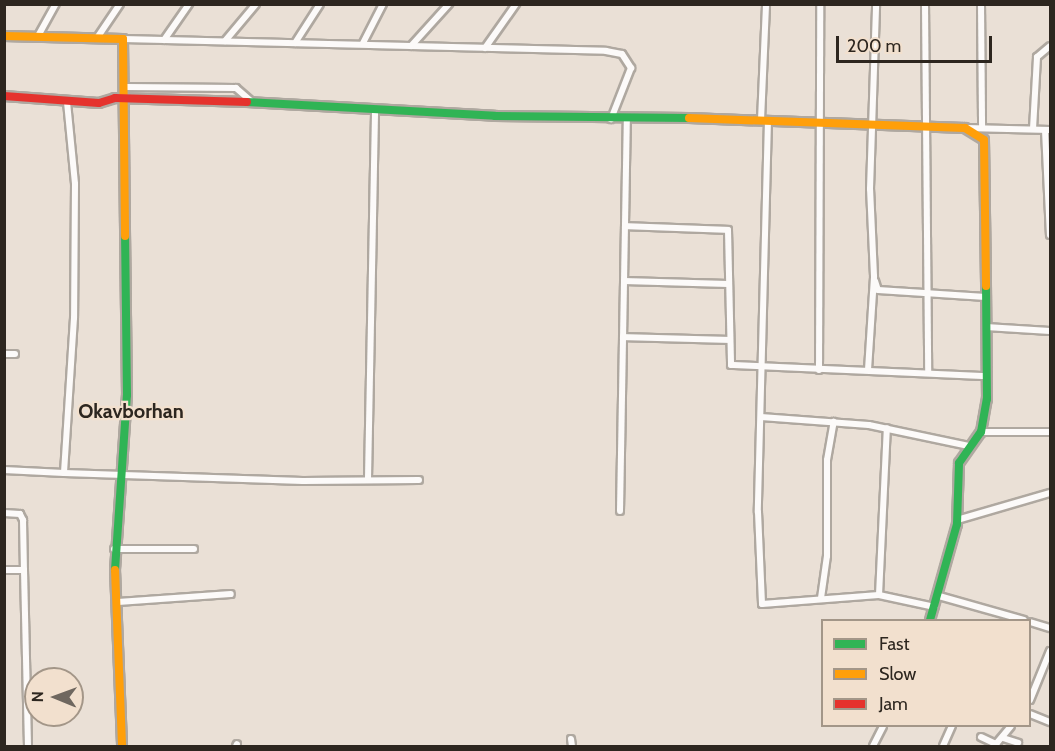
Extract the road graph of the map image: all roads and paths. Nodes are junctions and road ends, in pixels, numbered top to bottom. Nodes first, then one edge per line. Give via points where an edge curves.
1 (56, 4) edge
2 (120, 4) edge
3 (189, 4) edge
4 (256, 4) edge
5 (320, 4) edge
6 (383, 4) edge
7 (449, 4) edge
8 (516, 4) edge
9 (766, 4) edge
10 (820, 4) edge
11 (876, 4) edge
12 (925, 4) edge
13 (981, 4) edge
14 (4, 36) edge
15 (38, 36) junction
16 (97, 38) junction
17 (123, 39) junction
18 (164, 40) junction
19 (225, 41) junction
20 (295, 43) junction
21 (363, 43) junction
22 (411, 46) junction
23 (1050, 46) edge
24 (485, 48) junction
25 (126, 87) junction
26 (4, 96) edge
27 (125, 98) junction
28 (67, 102) junction
29 (252, 102) junction
30 (375, 109) junction
31 (611, 119) junction
32 (627, 120) junction
33 (764, 120) junction
34 (817, 122) junction
35 (873, 125) junction
36 (923, 125) junction
37 (982, 128) junction
38 (994, 128) junction
39 (965, 129) junction
40 (1033, 129) junction
41 (1048, 130) edge
42 (984, 140) junction
43 (872, 201) dead end
44 (625, 226) junction
45 (1050, 235) edge
46 (624, 281) junction
47 (728, 284) junction
48 (927, 290) junction
49 (986, 297) junction
50 (986, 327) junction
51 (1050, 332) edge
52 (624, 337) junction
53 (728, 340) junction
54 (4, 354) edge
55 (15, 354) dead end
56 (765, 367) junction
57 (819, 370) junction
58 (868, 370) junction
59 (928, 373) junction
60 (985, 376) junction
61 (761, 417) junction
62 (834, 422) junction
63 (887, 428) junction
64 (981, 432) junction
65 (1050, 432) edge
66 (969, 446) junction
67 (4, 470) edge
68 (64, 472) junction
69 (121, 472) junction
70 (368, 478) junction
71 (419, 480) dead end
72 (1050, 494) edge
73 (620, 511) dead end
74 (4, 513) edge
75 (957, 520) junction
76 (114, 549) junction
77 (194, 549) dead end
78 (4, 570) edge
79 (24, 570) junction
80 (231, 594) dead end
81 (879, 596) junction
82 (939, 596) junction
83 (821, 598) junction
84 (118, 602) junction
85 (935, 607) junction
86 (1002, 617) edge
87 (931, 619) edge
88 (1031, 623) edge
89 (1050, 628) edge
90 (1050, 651) edge
91 (1031, 695) edge
92 (1031, 715) edge
93 (1050, 722) edge
94 (883, 727) edge
95 (952, 727) edge
96 (1010, 727) edge
97 (981, 737) dead end
98 (1003, 738) junction
99 (572, 739) dead end
100 (1018, 743) dead end
101 (28, 747) edge
102 (122, 747) edge
103 (572, 747) edge
104 (873, 747) edge
105 (943, 747) edge

1 - 15 street
2 - 16 street
3 - 18 street
4 - 19 street
5 - 20 street
6 - 21 street
7 - 22 street
8 - 24 street
9 - 33 street
10 - 34 street
11 - 35 street
12 - 36 street
13 - 37 street
14 - 15 street
15 - 16 street
16 - 17 street
17 - 18 street
17 - 25 street
18 - 19 street
19 - 20 street
20 - 21 street
21 - 22 street
22 - 24 street
23 - 40 street via 1037,57
24 - 31 street via 622,54 631,68
25 - 27 street
25 - 29 street via 236,88
26 - 28 street
27 - 28 street
27 - 29 street
27 - 69 street via 127,384
28 - 68 street via 75,184 74,318
29 - 30 street
30 - 31 street
30 - 70 street
31 - 32 street
32 - 33 street
32 - 44 street
33 - 34 street
33 - 56 street
34 - 35 street
34 - 57 street
35 - 36 street
35 - 58 street via 870,189 874,276
36 - 39 street
36 - 48 street
37 - 38 street
37 - 39 street
38 - 40 street
38 - 42 street
39 - 42 street
40 - 41 street
41 - 45 street
42 - 49 street
43 - 48 street via 878,290
44 - 46 street
44 - 47 street via 728,230
46 - 47 street
46 - 52 street
47 - 53 street
48 - 49 street
48 - 59 street
49 - 50 street
50 - 51 street
50 - 60 street
52 - 53 street
52 - 73 street
53 - 56 street via 731,365
54 - 55 street
56 - 57 street
56 - 61 street
57 - 58 street
58 - 59 street
59 - 60 street
60 - 64 street via 987,399
61 - 62 street
61 - 83 street via 762,604
62 - 63 street
62 - 83 street via 827,460 827,556
63 - 66 street
63 - 81 street
64 - 65 street
64 - 66 street
66 - 75 street via 959,464
67 - 68 street
68 - 69 street
69 - 70 street via 303,481
69 - 76 street
70 - 71 street
72 - 75 street
74 - 79 street via 20,514 23,520
75 - 82 street
76 - 77 street
76 - 84 street
78 - 79 street
79 - 101 street
80 - 84 street
81 - 83 street
81 - 85 street
82 - 85 street
82 - 86 street
84 - 102 street
85 - 87 street
88 - 89 street
90 - 91 street
92 - 93 street
94 - 104 street
95 - 105 street
96 - 98 street
97 - 98 street via 996,744
98 - 100 street
99 - 103 street

